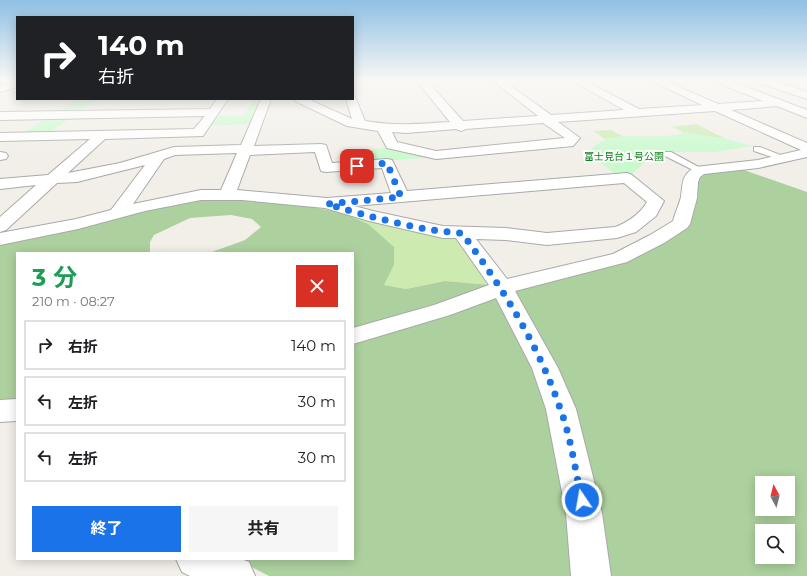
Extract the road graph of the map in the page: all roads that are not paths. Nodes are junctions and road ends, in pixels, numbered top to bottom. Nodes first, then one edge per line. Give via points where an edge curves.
1 (218, 107) edge
2 (263, 107) edge
3 (315, 107) edge
4 (354, 107) edge
5 (444, 107) edge
6 (532, 107) edge
7 (626, 107) edge
8 (717, 107) joint
9 (788, 107) edge
10 (214, 112) junction
11 (637, 113) junction
12 (807, 114) edge
13 (0, 116) edge
14 (548, 120) junction
15 (360, 125) junction
16 (461, 126) junction
17 (384, 128) junction
18 (102, 135) junction
19 (0, 137) edge
20 (807, 148) edge
21 (757, 149) dead end
22 (245, 150) junction
23 (807, 153) edge
24 (668, 154) dead end
25 (159, 156) junction
26 (788, 157) junction
27 (807, 159) edge
28 (700, 170) junction
29 (51, 180) junction
30 (0, 184) edge
31 (227, 195) junction
32 (401, 197) junction
33 (327, 204) junction
34 (117, 214) junction
35 (0, 226) edge
36 (462, 233) junction
37 (597, 233) junction
38 (0, 239) edge
39 (634, 251) junction
40 (502, 288) junction
41 (354, 336) edge
42 (16, 410) edge
43 (0, 411) edge
44 (197, 560) edge
45 (235, 576) edge
46 (591, 576) edge

1 - 10 street
2 - 22 street
3 - 15 street
4 - 15 street
5 - 16 street
6 - 14 street
7 - 11 street
8 - 11 street
8 - 20 street
9 - 12 street
10 - 13 street
10 - 18 street via 198,132
11 - 14 street
14 - 16 street
14 - 17 street via 573,138 568,143 436,155 392,145
15 - 17 street
16 - 17 street
18 - 19 street
18 - 29 street
21 - 26 lane
22 - 25 street via 174,151
22 - 31 street
22 - 32 street via 321,148 326,168 387,163
23 - 26 street
24 - 28 lane
25 - 29 street via 104,171
25 - 34 street
26 - 27 street
26 - 28 street via 744,166
28 - 39 street via 690,182 689,198 681,224
29 - 30 street
29 - 35 street
31 - 33 street
31 - 34 street via 201,195 170,200
32 - 33 street
32 - 37 street via 627,178 656,201 650,212 629,228 617,232
33 - 36 street via 443,232
34 - 38 street
36 - 37 street via 506,234 547,239
36 - 40 street
37 - 39 street
39 - 40 street via 620,258
40 - 41 street via 436,312
40 - 46 street via 544,368 561,409 584,513
42 - 43 street
44 - 45 street

